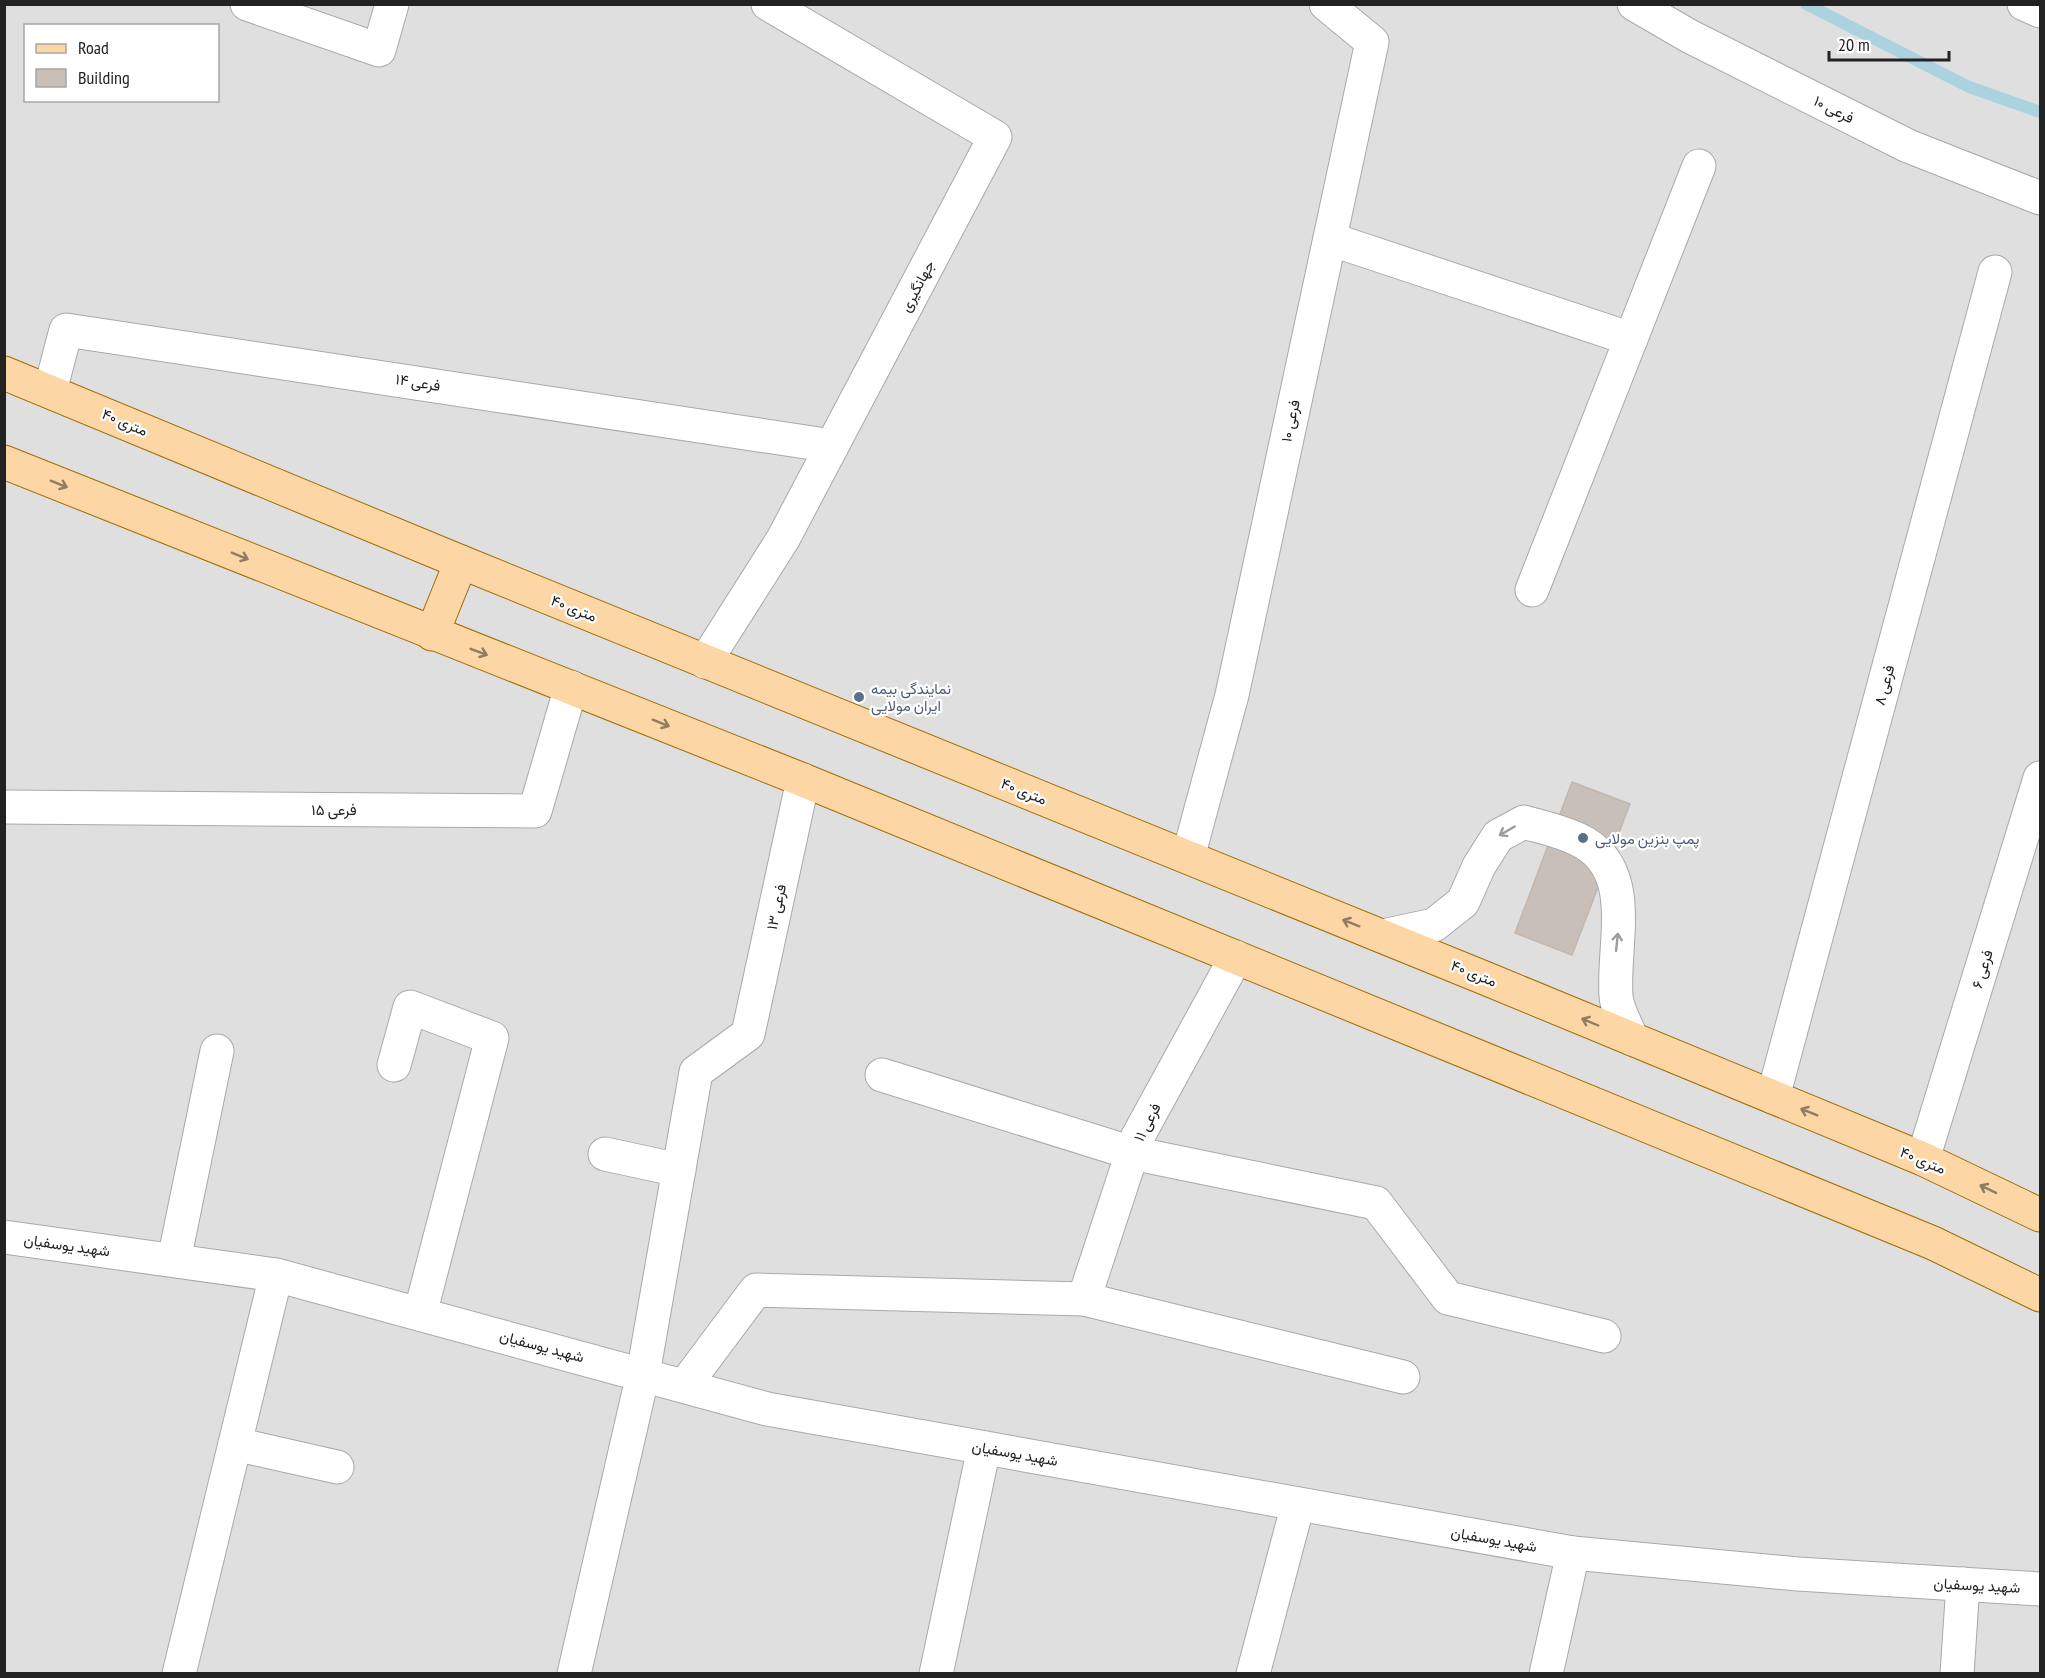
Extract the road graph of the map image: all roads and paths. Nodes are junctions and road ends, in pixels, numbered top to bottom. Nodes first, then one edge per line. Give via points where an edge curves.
1 (247, 4) edge
2 (392, 4) edge
3 (768, 4) edge
4 (1326, 4) edge
5 (1634, 4) edge
6 (2025, 4) edge
7 (2040, 11) edge
8 (1699, 166) dead end
9 (2040, 198) edge
10 (1330, 239) junction
11 (1995, 272) dead end
12 (1631, 339) junction
13 (4, 372) edge
14 (50, 391) junction
15 (832, 446) junction
16 (4, 462) edge
17 (461, 562) junction
18 (1532, 590) dead end
19 (432, 634) junction
20 (705, 662) junction
21 (571, 687) junction
22 (2040, 778) edge
23 (804, 780) junction
24 (4, 807) edge
25 (2033, 831) edge
26 (1188, 857) junction
27 (1383, 936) junction
28 (1236, 957) junction
29 (1632, 1039) junction
30 (218, 1051) dead end
31 (394, 1065) dead end
32 (882, 1076) dead end
33 (1773, 1097) junction
34 (1132, 1153) junction
35 (605, 1154) dead end
36 (1923, 1159) junction
37 (679, 1170) junction
38 (2040, 1215) edge
39 (4, 1237) edge
40 (174, 1260) junction
41 (276, 1275) junction
42 (2040, 1295) edge
43 (1084, 1299) junction
44 (420, 1314) junction
45 (1604, 1336) dead end
46 (643, 1374) junction
47 (1403, 1377) dead end
48 (685, 1385) junction
49 (235, 1444) junction
50 (984, 1448) junction
51 (338, 1467) dead end
52 (1298, 1504) junction
53 (1573, 1553) junction
54 (1963, 1584) junction
55 (2040, 1588) edge
56 (179, 1674) edge
57 (574, 1674) edge
58 (936, 1674) edge
59 (1253, 1674) edge
60 (1546, 1674) edge
61 (1957, 1674) edge

1 - 2 street via 379,50
3 - 15 street, جهانگیری via 995,137
4 - 10 street, فرعی ۱۰ via 1372,42
5 - 9 street, فرعی ۱۰ via 1689,36 1908,146
6 - 7 street
8 - 12 street
10 - 12 street
10 - 26 street, فرعی ۱۰ via 1232,695
11 - 33 street, فرعی ۸
12 - 18 street
13 - 14 main road, ۴۰ متری
14 - 15 street, فرعی ۱۴ via 66,330
14 - 17 main road, ۴۰ متری
15 - 20 street, جهانگیری via 783,538
16 -> 19 main road
17 - 19 main road
17 - 20 main road, ۴۰ متری
19 -> 21 main road
20 - 26 main road, ۴۰ متری
21 -> 23 main road
21 - 24 street, فرعی ۱۵ via 535,811
22 - 25 street, فرعی ۶
23 - 28 main road
23 - 37 street, فرعی ۱۳ via 748,1034 696,1072
25 - 36 street, فرعی ۶
27 -> 26 main road, ۴۰ متری
29 -> 27 main road, ۴۰ متری
29 -> 27 street via 1616,999 1616,883 1605,860 1578,839 1524,822 1498,836 1463,902 1434,925
28 - 34 street, فرعی ۱۱
28 - 42 main road via 1933,1243
29 - 33 main road, ۴۰ متری
30 - 40 street
31 - 44 street via 410,1007 492,1038
32 - 34 street
36 -> 33 main road, ۴۰ متری
34 - 43 street, فرعی ۱۱
34 - 45 street via 1376,1203 1448,1298
35 - 37 street
38 -> 36 main road, ۴۰ متری
37 - 46 street
39 - 40 street, شهید یوسفیان
40 - 41 street, شهید یوسفیان
41 - 44 street, شهید یوسفیان
41 - 49 street
43 - 47 street
43 - 48 street via 756,1290
44 - 46 street, شهید یوسفیان
46 - 48 street, شهید یوسفیان
46 - 57 street
48 - 50 street, شهید یوسفیان via 767,1409
49 - 51 street
49 - 56 street
50 - 52 street, شهید یوسفیان
50 - 58 street
52 - 53 street, شهید یوسفیان
52 - 59 street
53 - 54 street, شهید یوسفیان via 1798,1574
53 - 60 street
54 - 55 street, شهید یوسفیان
54 - 61 street

